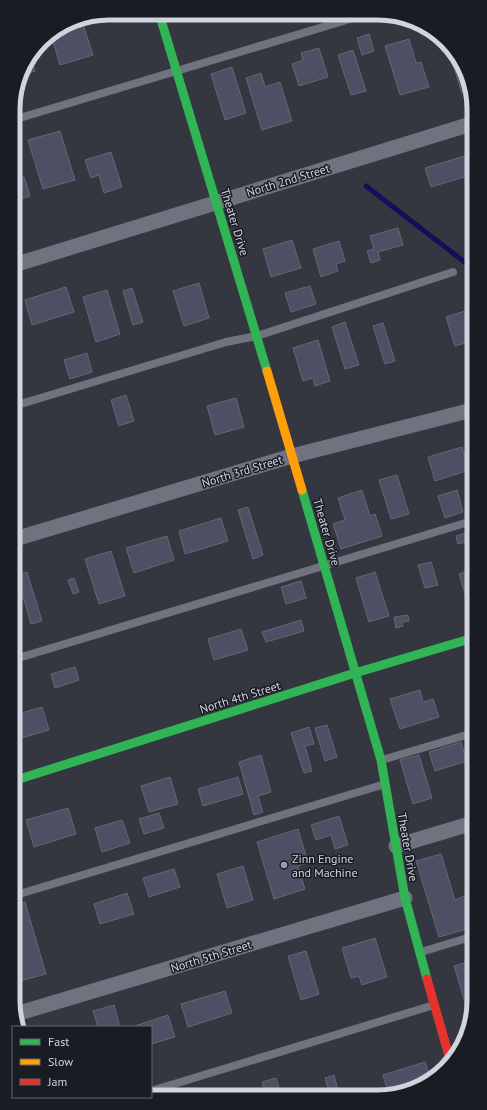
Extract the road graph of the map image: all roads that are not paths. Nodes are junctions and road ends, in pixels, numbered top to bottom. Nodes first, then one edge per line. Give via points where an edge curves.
1 (161, 20) edge
2 (346, 20) edge
3 (177, 71) junction
4 (20, 118) edge
5 (467, 125) edge
6 (217, 202) junction
7 (20, 263) edge
8 (453, 272) dead end
9 (257, 336) junction
10 (20, 404) edge
11 (467, 411) edge
12 (292, 456) junction
13 (467, 523) edge
14 (20, 538) edge
15 (324, 566) junction
16 (467, 639) edge
17 (20, 657) edge
18 (355, 673) junction
19 (467, 735) edge
20 (381, 760) junction
21 (20, 779) edge
22 (385, 784) junction
23 (467, 825) edge
24 (396, 846) junction
25 (20, 894) edge
26 (405, 898) junction
27 (467, 938) edge
28 (420, 952) junction
29 (434, 1005) junction
30 (21, 1012) edge
31 (450, 1052) edge
32 (154, 1090) edge

1 - 3 street, Theater Drive
2 - 3 lane
3 - 4 lane
3 - 6 street, Theater Drive
5 - 6 street, North 2nd Street
6 - 7 street, North 2nd Street
6 - 9 street, Theater Drive
8 - 9 lane
9 - 10 lane via 226,342
9 - 12 street, Theater Drive
11 - 12 street, North 3rd Street
12 - 14 street, North 3rd Street
12 - 15 street, Theater Drive
13 - 15 lane
15 - 17 lane
15 - 18 street, Theater Drive
16 - 18 street, North 4th Street
18 - 20 street, Theater Drive
18 - 21 street, North 4th Street
19 - 20 lane
20 - 22 street, Theater Drive
22 - 24 street, Theater Drive
22 - 25 lane
23 - 24 street
24 - 26 street, Theater Drive
26 - 28 street, Theater Drive
26 - 30 street, North 5th Street
27 - 28 lane
28 - 29 street, Theater Drive
29 - 31 street, Theater Drive
29 - 32 lane

